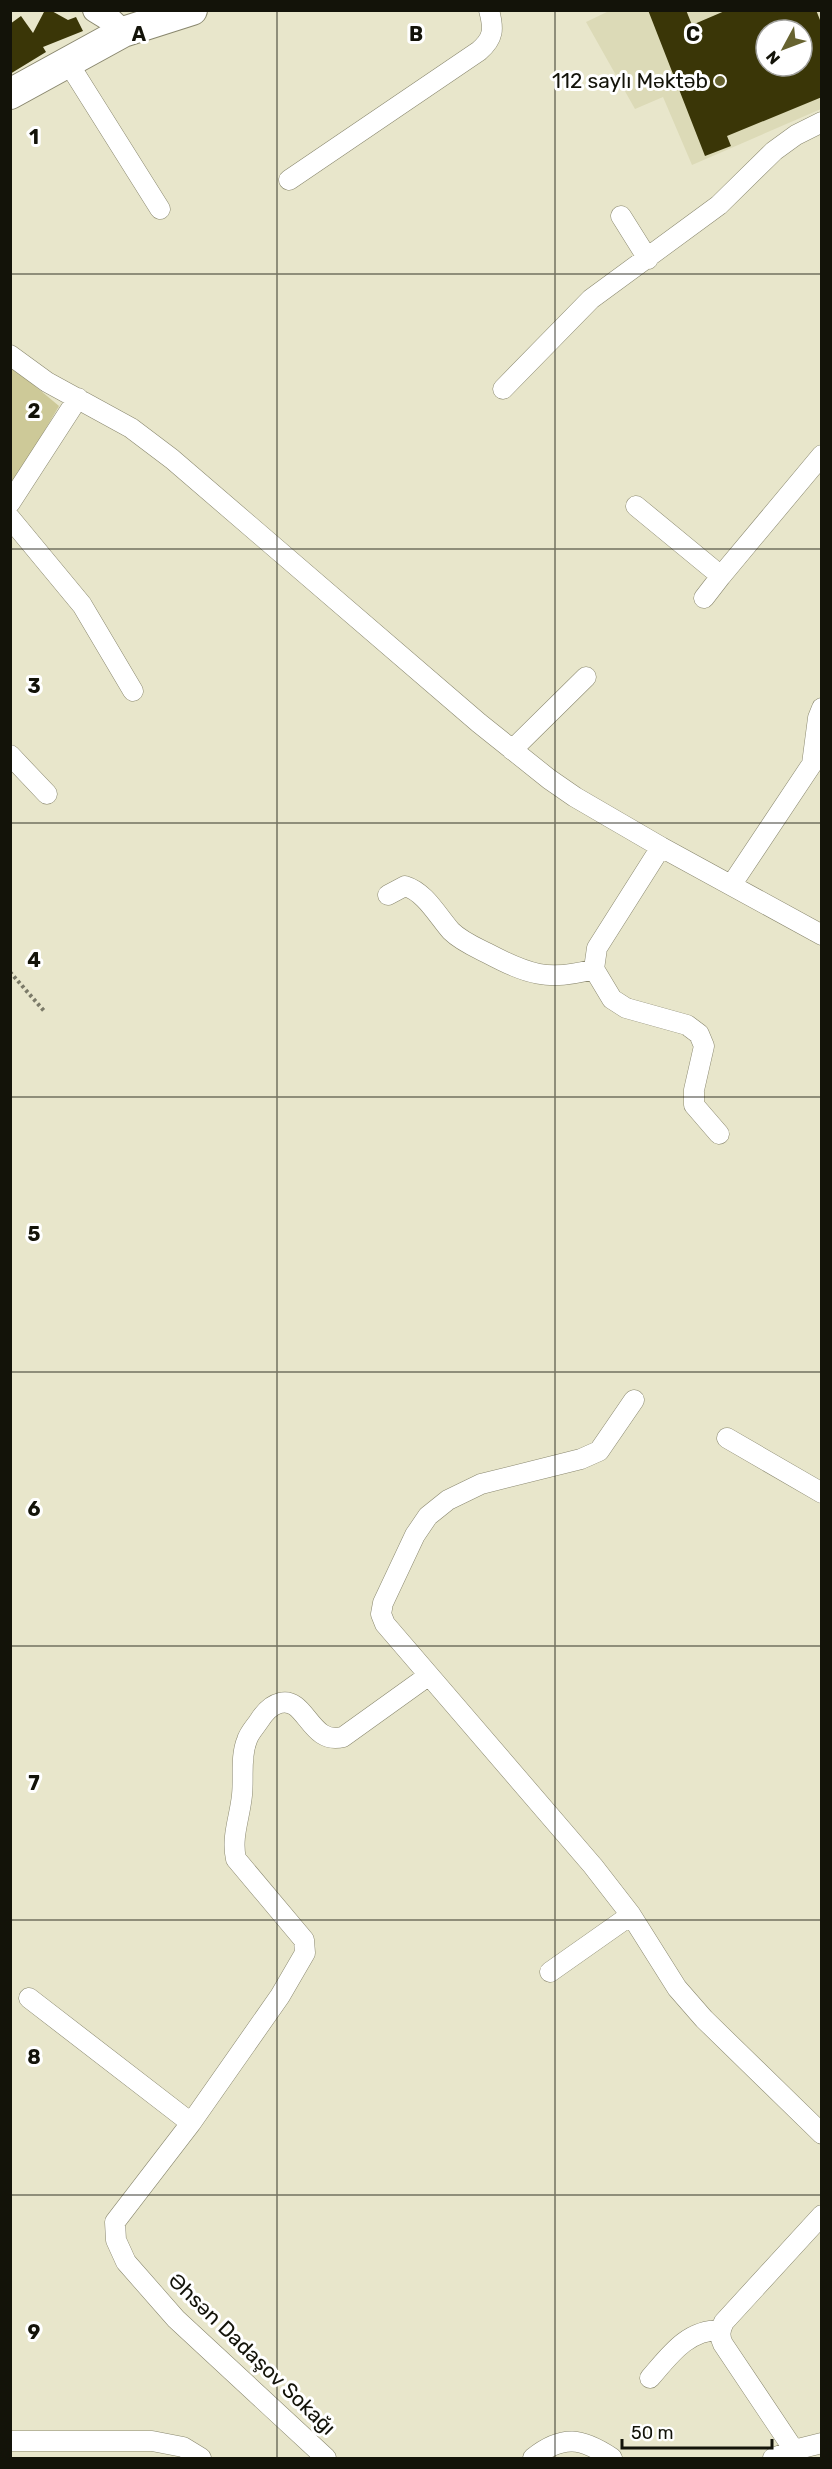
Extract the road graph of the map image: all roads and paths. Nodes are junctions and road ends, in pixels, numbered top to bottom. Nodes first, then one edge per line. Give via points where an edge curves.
1 (95, 10) edge
2 (192, 10) edge
3 (489, 10) edge
4 (123, 32) junction
5 (67, 61) junction
6 (10, 94) edge
7 (822, 122) edge
8 (290, 180) dead end
9 (160, 209) dead end
10 (621, 216) dead end
11 (648, 258) junction
12 (10, 355) edge
13 (503, 389) dead end
14 (78, 398) junction
15 (822, 455) edge
16 (10, 503) edge
17 (636, 506) dead end
18 (10, 518) edge
19 (721, 576) junction
20 (704, 598) dead end
21 (586, 677) dead end
22 (133, 691) dead end
23 (822, 708) edge
24 (513, 750) junction
25 (10, 755) edge
26 (47, 794) dead end
27 (661, 847) junction
28 (732, 884) junction
29 (388, 895) dead end
30 (822, 934) edge
31 (594, 969) junction
32 (10, 972) edge
33 (45, 1012) dead end
34 (719, 1134) dead end
35 (634, 1400) dead end
36 (727, 1438) dead end
37 (822, 1493) edge
38 (428, 1676) junction
39 (631, 1915) junction
40 (550, 1972) dead end
41 (29, 1998) dead end
42 (191, 2123) junction
43 (822, 2134) edge
44 (822, 2215) edge
45 (720, 2330) junction
46 (650, 2378) dead end
47 (10, 2441) edge
48 (822, 2443) edge
49 (794, 2450) junction
50 (201, 2458) edge
51 (326, 2458) edge
52 (533, 2458) edge
53 (612, 2458) edge
54 (773, 2458) edge

1 - 4 street
2 - 4 main road
3 - 8 street via 493,34 479,51
4 - 5 main road
5 - 6 main road
5 - 9 street
7 - 11 street via 774,152 719,205
10 - 11 street
11 - 13 street via 591,299
12 - 14 street via 47,382
14 - 16 street
14 - 24 street via 123,423 172,459
15 - 19 street
17 - 19 street
18 - 22 street via 82,604
19 - 20 street
21 - 24 street
23 - 28 street via 813,764
24 - 27 street via 575,797
25 - 26 street
27 - 28 street
27 - 31 street via 597,948
28 - 30 street
29 - 31 street via 405,886 416,890 453,933 521,971 570,976
31 - 34 street via 612,999 626,1008 687,1025 699,1034 704,1046 694,1105
32 - 33 path
35 - 38 street via 599,1451 481,1484 448,1500 428,1516 415,1535 381,1614
36 - 37 street
38 - 39 street
38 - 42 street via 343,1737 332,1740 322,1736 294,1705 282,1702 262,1716 247,1740 243,1794 233,1845 236,1859 304,1940 304,1953 280,1996
39 - 40 street
39 - 43 street via 677,1988 704,2019
41 - 42 street
42 - 51 street, Əhsən Dadaşov Sokağı via 115,2222 116,2240 126,2262 176,2319
44 - 45 street
45 - 46 street via 708,2330 687,2339
45 - 49 street via 723,2344
47 - 50 street via 152,2441 183,2447
48 - 49 street
49 - 54 street
52 - 53 street via 546,2448 579,2440

